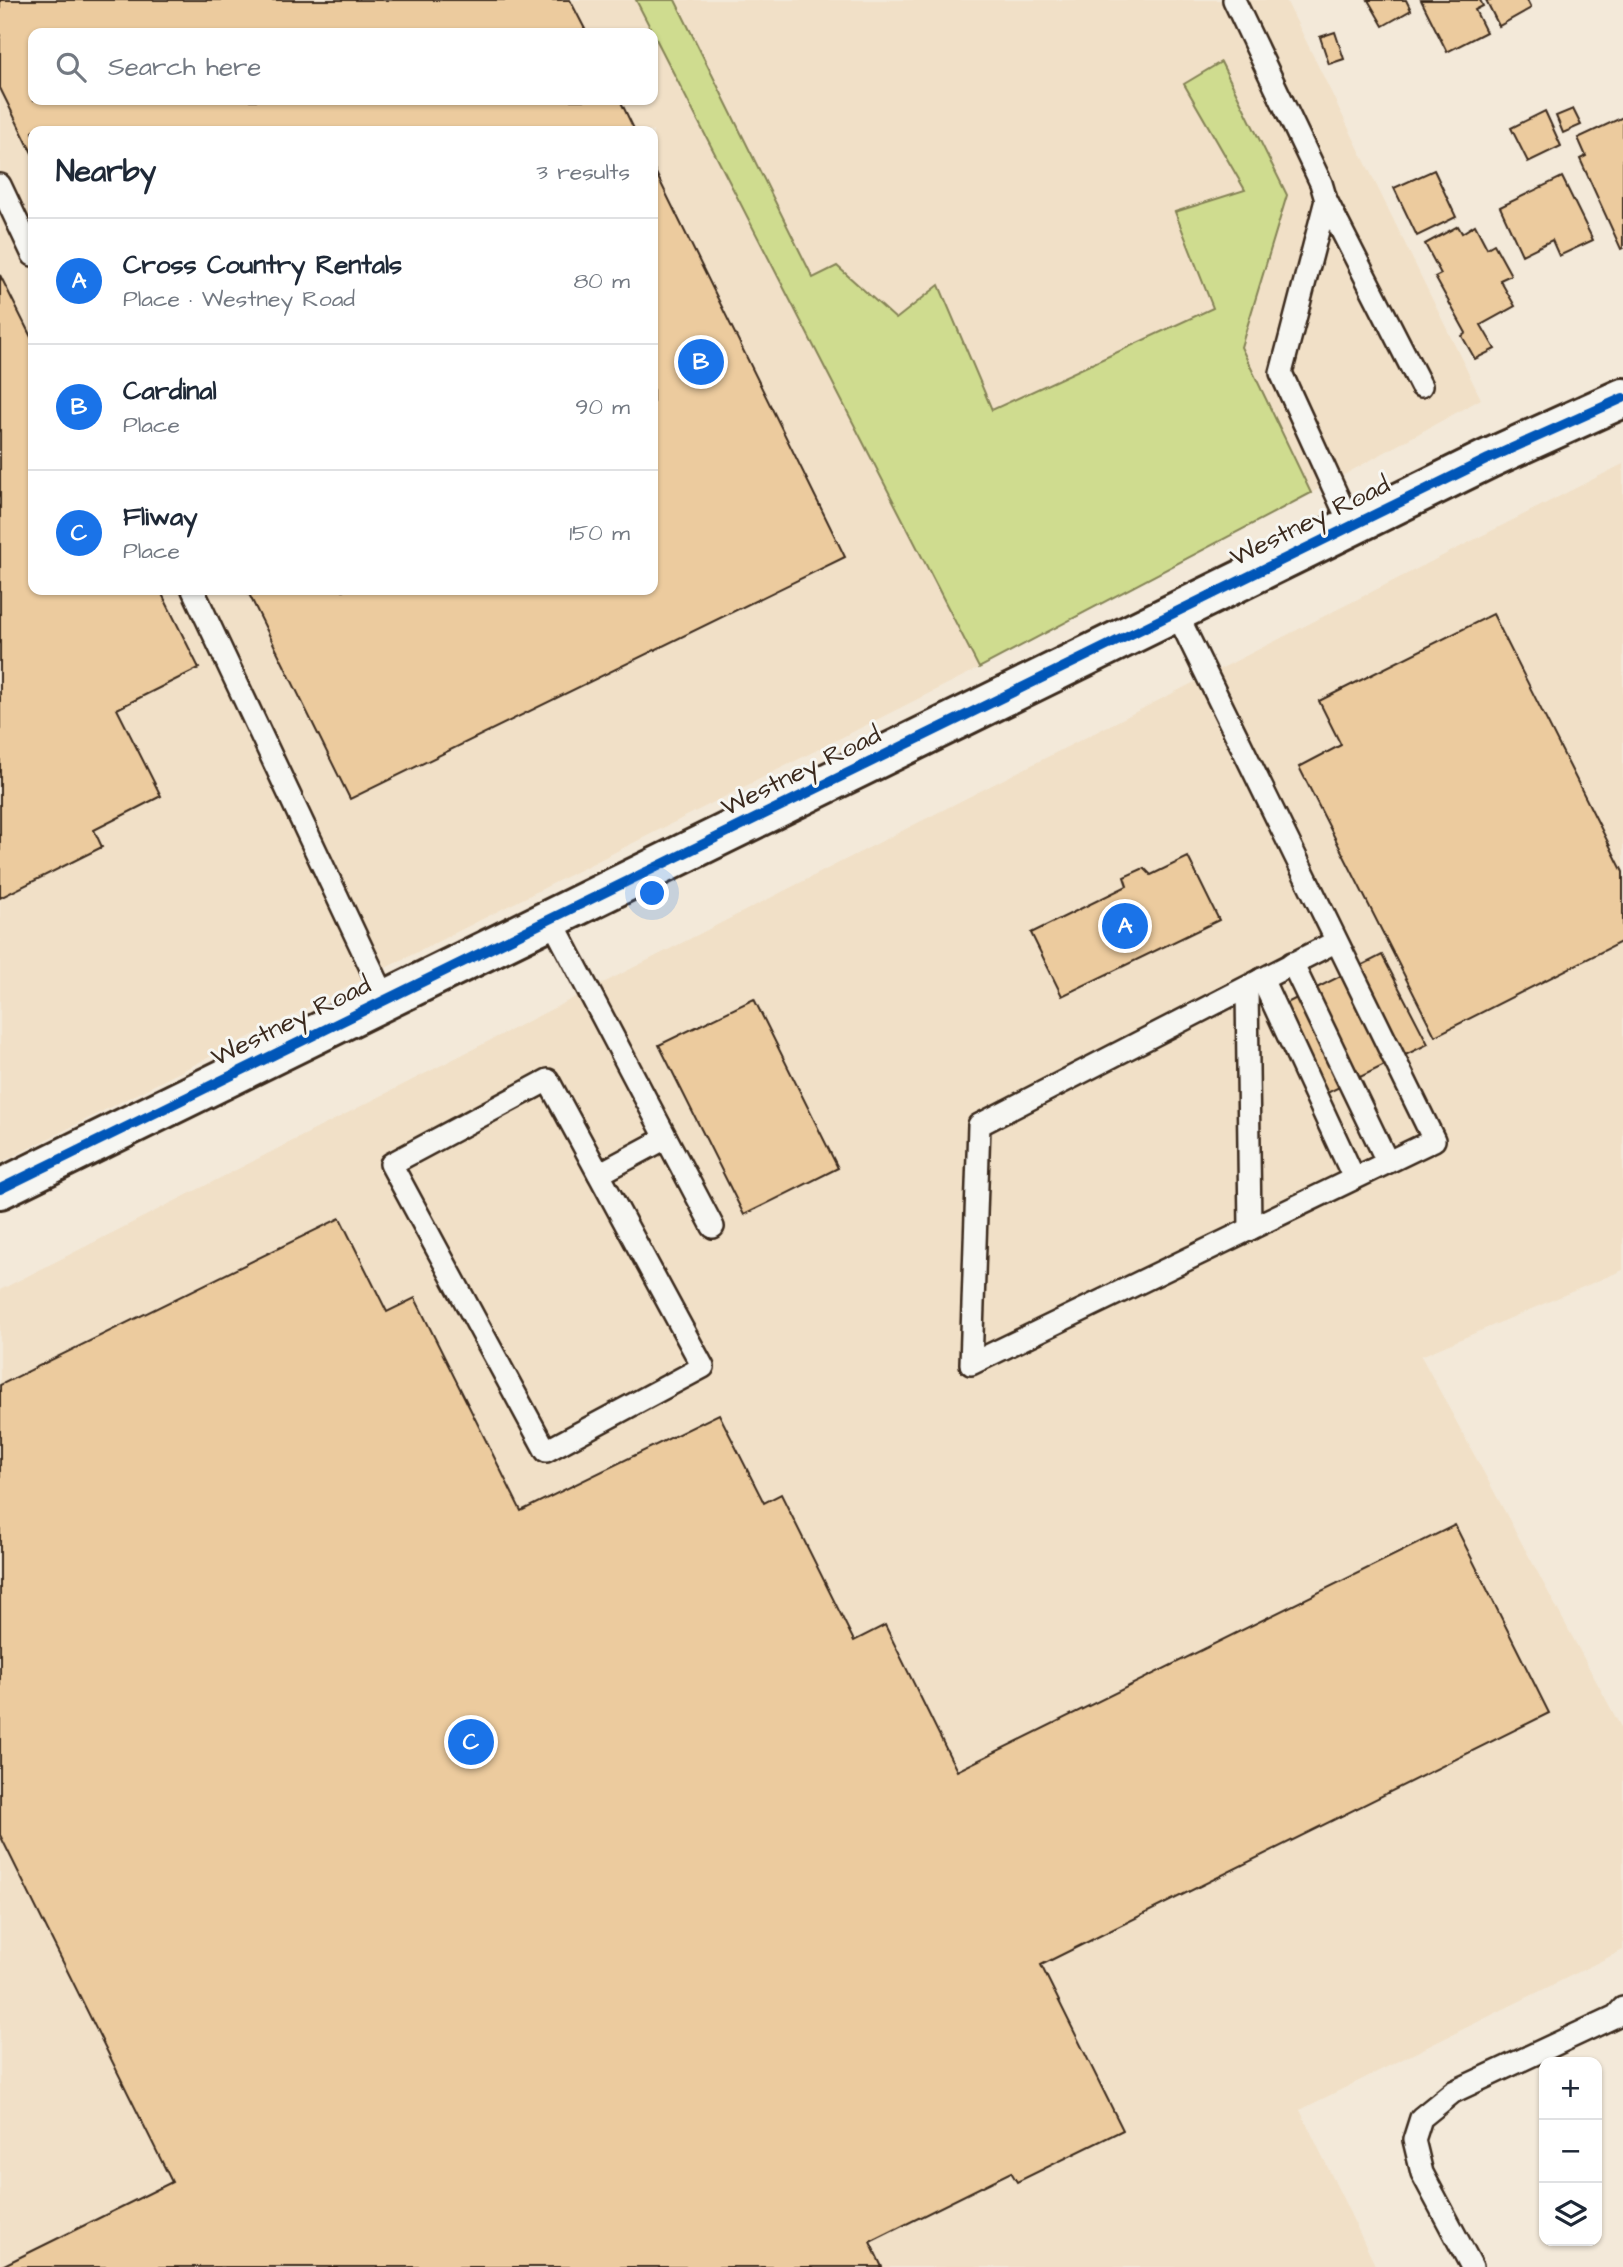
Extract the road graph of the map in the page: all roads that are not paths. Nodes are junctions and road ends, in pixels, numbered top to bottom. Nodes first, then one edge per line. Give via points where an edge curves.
1 (1234, 0) edge
2 (0, 185) edge
3 (1326, 200) junction
4 (28, 244) edge
5 (1421, 386) dead end
6 (1623, 399) edge
7 (1351, 526) junction
8 (195, 595) edge
9 (1176, 612) junction
10 (551, 919) junction
11 (1335, 942) junction
12 (1292, 963) junction
13 (1254, 983) junction
14 (386, 1000) junction
15 (666, 1138) junction
16 (1387, 1161) junction
17 (599, 1174) junction
18 (1354, 1178) junction
19 (0, 1189) edge
20 (713, 1227) dead end
21 (1250, 1229) junction
22 (1621, 2019) edge
23 (1472, 2267) edge

1 - 3 lane
2 - 4 lane
3 - 5 lane
3 - 7 lane via 1281,373
6 - 7 street, Westney Road
7 - 9 street, Westney Road
8 - 14 lane
9 - 10 street, Westney Road
9 - 11 lane
10 - 14 street, Westney Road
10 - 15 lane
11 - 12 lane
11 - 16 lane via 1434,1140
12 - 13 lane
12 - 16 lane
13 - 18 lane
13 - 21 lane
13 - 21 lane via 979,1125 971,1364
14 - 19 street, Westney Road
15 - 17 lane
15 - 20 lane
16 - 18 lane
17 - 17 lane via 703,1367 546,1451 391,1164 548,1080
18 - 21 lane
22 - 23 lane via 1453,2092 1421,2118 1414,2140 1422,2173

